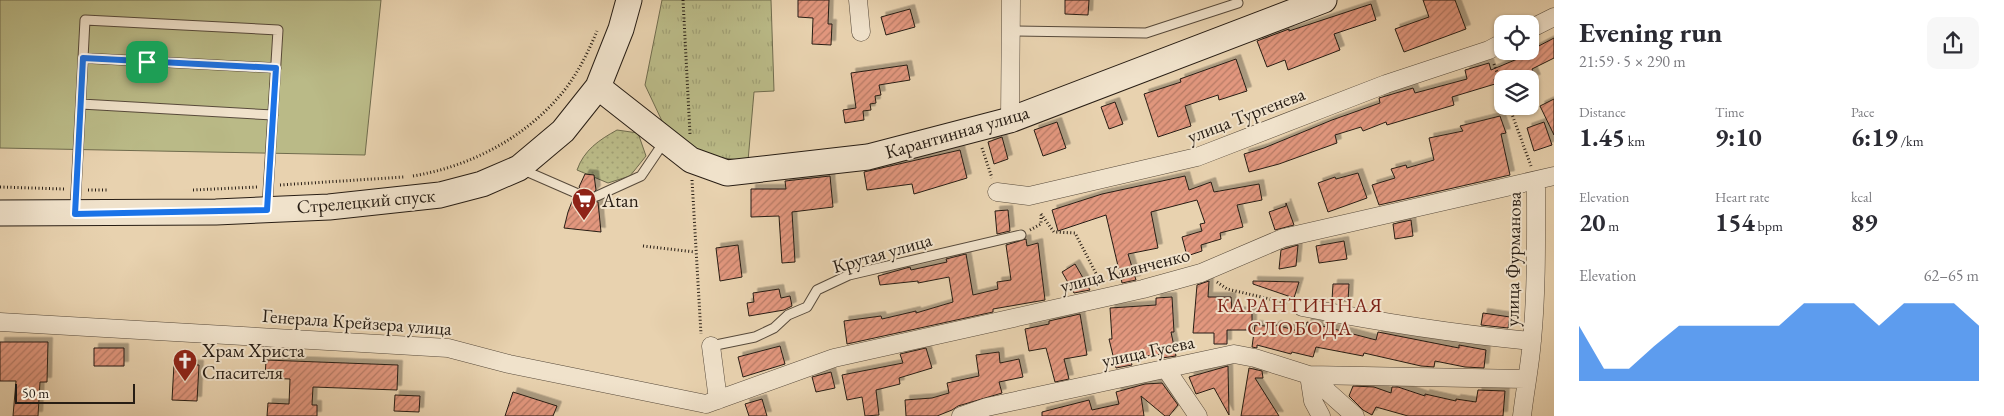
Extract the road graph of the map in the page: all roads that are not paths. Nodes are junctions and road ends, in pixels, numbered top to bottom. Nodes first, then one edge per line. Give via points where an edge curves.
1 (629, 0) edge
2 (858, 0) edge
3 (1011, 0) edge
4 (1324, 0) edge
5 (1238, 3) dead end
6 (1554, 17) edge
7 (1539, 25) edge
8 (1011, 30) junction
9 (860, 32) dead end
10 (1494, 48) edge
11 (83, 58) junction
12 (276, 68) junction
13 (598, 87) junction
14 (81, 104) junction
15 (273, 115) junction
16 (1010, 120) junction
17 (666, 140) junction
18 (1554, 161) edge
19 (519, 168) junction
20 (1554, 176) edge
21 (1536, 180) junction
22 (997, 192) road end
23 (576, 193) dead end
24 (597, 196) dead end
25 (268, 198) junction
26 (76, 202) junction
27 (0, 213) edge
28 (1021, 235) road end
29 (1302, 307) road end
30 (0, 322) edge
31 (1532, 341) junction
32 (706, 342) joint
33 (1166, 369) junction
34 (1309, 375) junction
35 (1526, 379) junction
36 (711, 407) edge
37 (960, 416) edge
38 (1198, 416) edge
39 (1321, 416) edge
40 (1355, 416) edge
41 (1522, 416) edge

1 - 13 main road, Стрелецкий спуск
2 - 9 street
3 - 8 street
4 - 16 main road, Карантинная улица
5 - 8 lane via 1146,33
6 - 7 street
8 - 16 street
10 - 22 street, улица Тургенева via 1386,84 1197,157 1029,196
11 - 12 lane
11 - 12 lane via 85,20 278,30
11 - 14 lane
12 - 15 lane
13 - 17 main road, Карантинная улица
13 - 19 main road, Стрелецкий спуск via 563,131
14 - 15 lane
14 - 26 lane
15 - 25 lane
16 - 17 main road, Карантинная улица via 868,157 727,173 691,160
17 - 24 lane via 641,176
18 - 21 street
19 - 23 lane
19 - 25 main road, Стрелецкий спуск via 482,184 440,195 329,207
20 - 21 street, улица Киянченко
21 - 31 street, улица Фурманова
21 - 36 street, улица Киянченко via 1283,238 1201,273 1109,297 834,358
25 - 26 main road, Стрелецкий спуск
26 - 27 main road, Стрелецкий спуск
28 - 32 lane, Крутая улица via 848,275 817,290 807,308 788,315 768,331 755,337
29 - 31 street via 1387,324
30 - 36 street, Генерала Крейзера улица via 448,348
31 - 35 street, улица Фурманова
32 - 36 street
33 - 34 street, улица Гусева via 1234,354
33 - 37 street, улица Гусева via 987,407
33 - 38 street
34 - 35 street, улица Гусева
34 - 39 street via 1313,402
34 - 40 street
35 - 41 street, улица Фурманова

